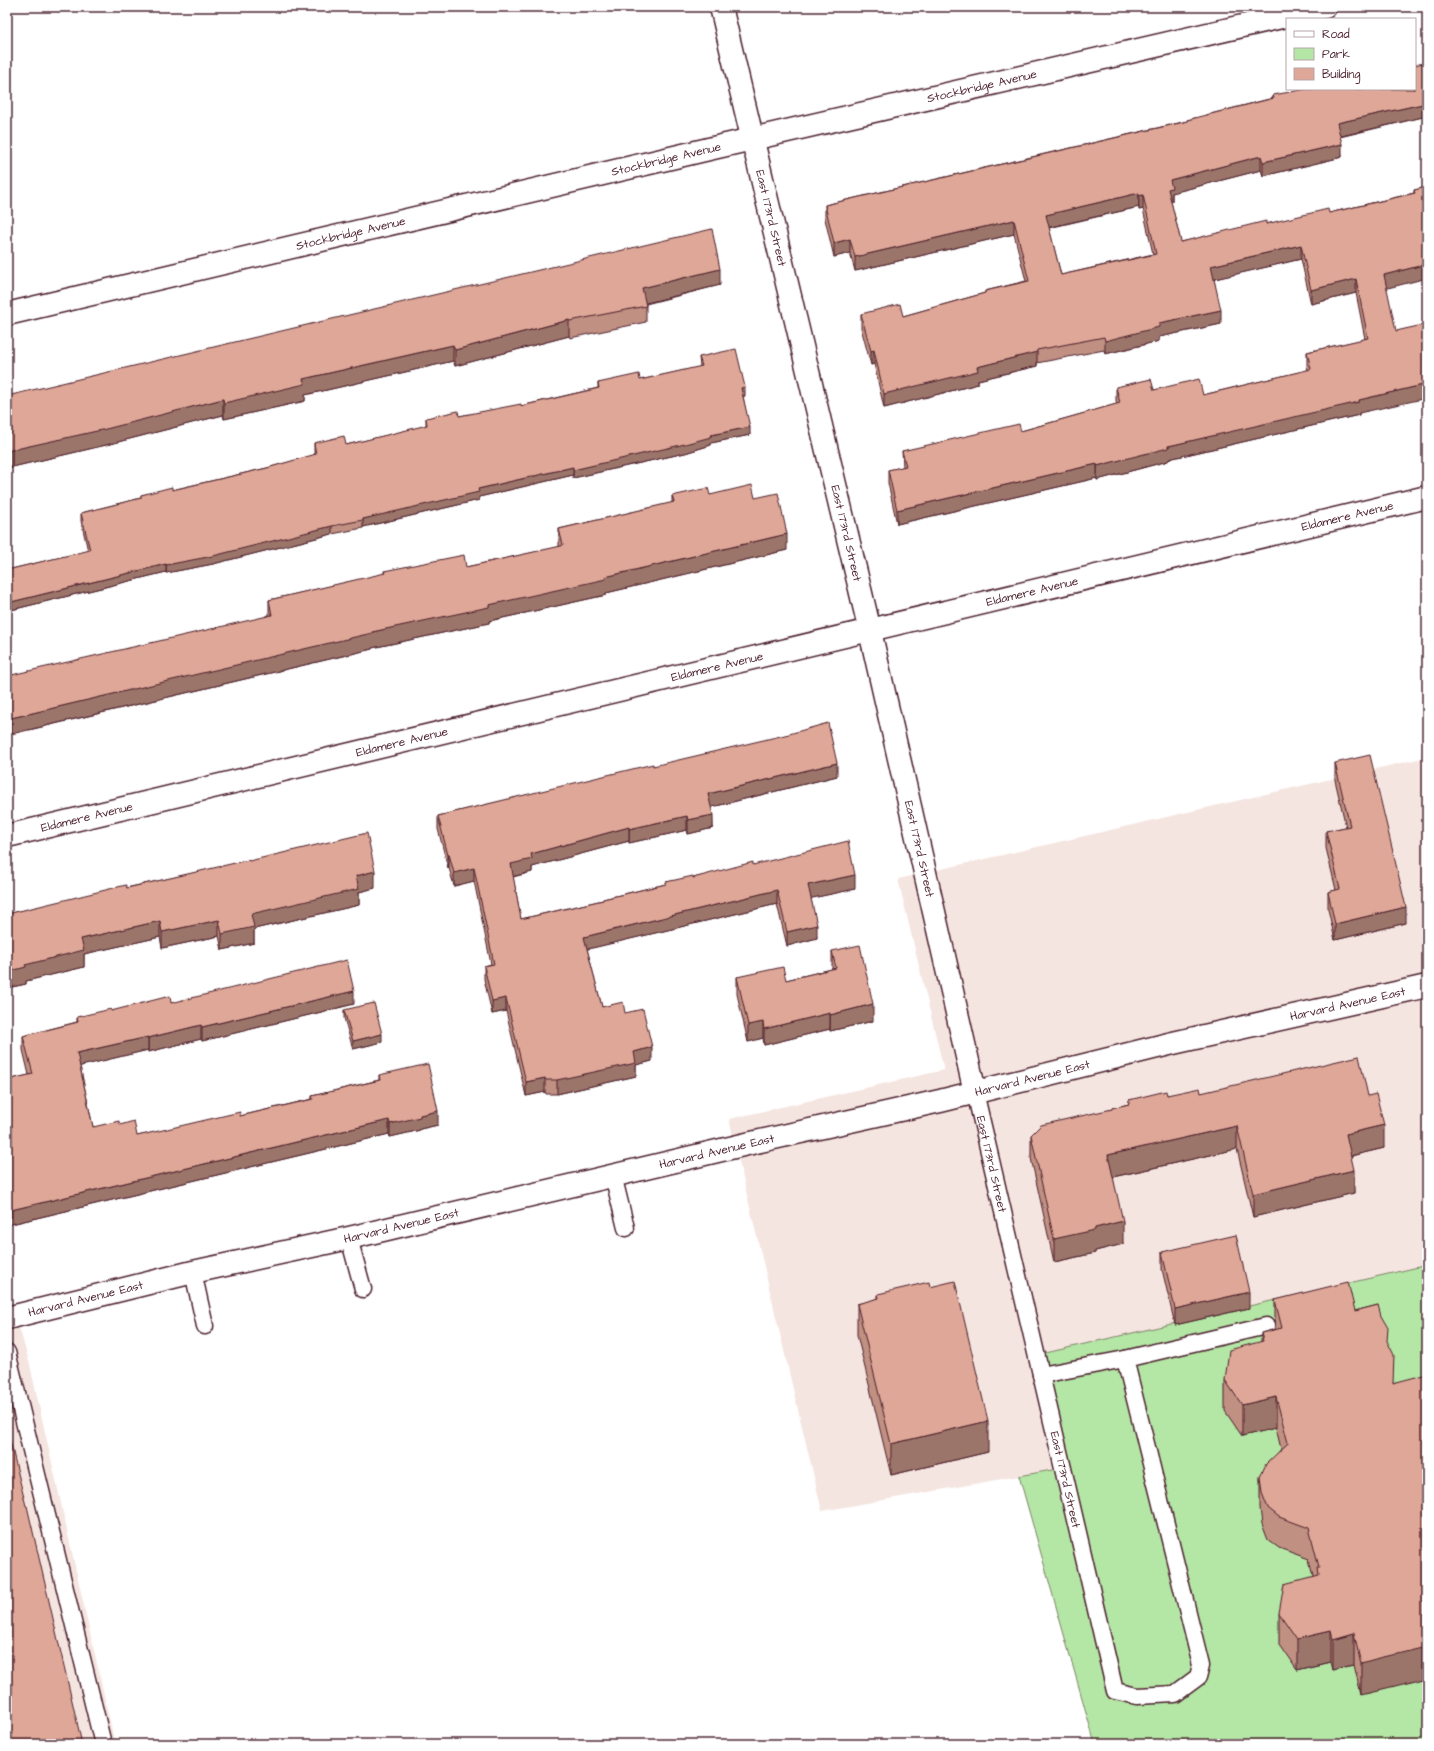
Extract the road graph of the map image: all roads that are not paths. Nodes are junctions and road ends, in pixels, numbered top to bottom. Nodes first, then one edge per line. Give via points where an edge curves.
1 (721, 7) edge
2 (1325, 7) edge
3 (752, 139) junction
4 (7, 314) edge
5 (1427, 497) edge
6 (870, 631) junction
7 (7, 836) edge
8 (1427, 986) edge
9 (975, 1092) junction
10 (613, 1175) junction
11 (626, 1228) dead end
12 (349, 1238) junction
13 (193, 1272) junction
14 (363, 1289) dead end
15 (7, 1318) edge
16 (205, 1326) dead end
17 (1266, 1326) dead end
18 (7, 1352) edge
19 (1125, 1359) junction
20 (1041, 1375) junction
21 (103, 1744) edge

1 - 3 street, East 173rd Street
2 - 3 street, Stockbridge Avenue
3 - 4 street, Stockbridge Avenue
3 - 6 street, East 173rd Street
5 - 6 street, Eldamere Avenue
6 - 7 street, Eldamere Avenue
6 - 9 street, East 173rd Street
8 - 9 street, Harvard Avenue East via 1173,1043
9 - 10 street, Harvard Avenue East
9 - 20 lane, East 173rd Street
10 - 11 lane
10 - 12 street, Harvard Avenue East
12 - 13 street, Harvard Avenue East
12 - 14 lane
13 - 15 street, Harvard Avenue East
13 - 16 lane
17 - 19 lane
18 - 21 lane
19 - 20 lane
19 - 20 lane, East 173rd Street via 1201,1665 1198,1677 1175,1694 1137,1696 1115,1691

